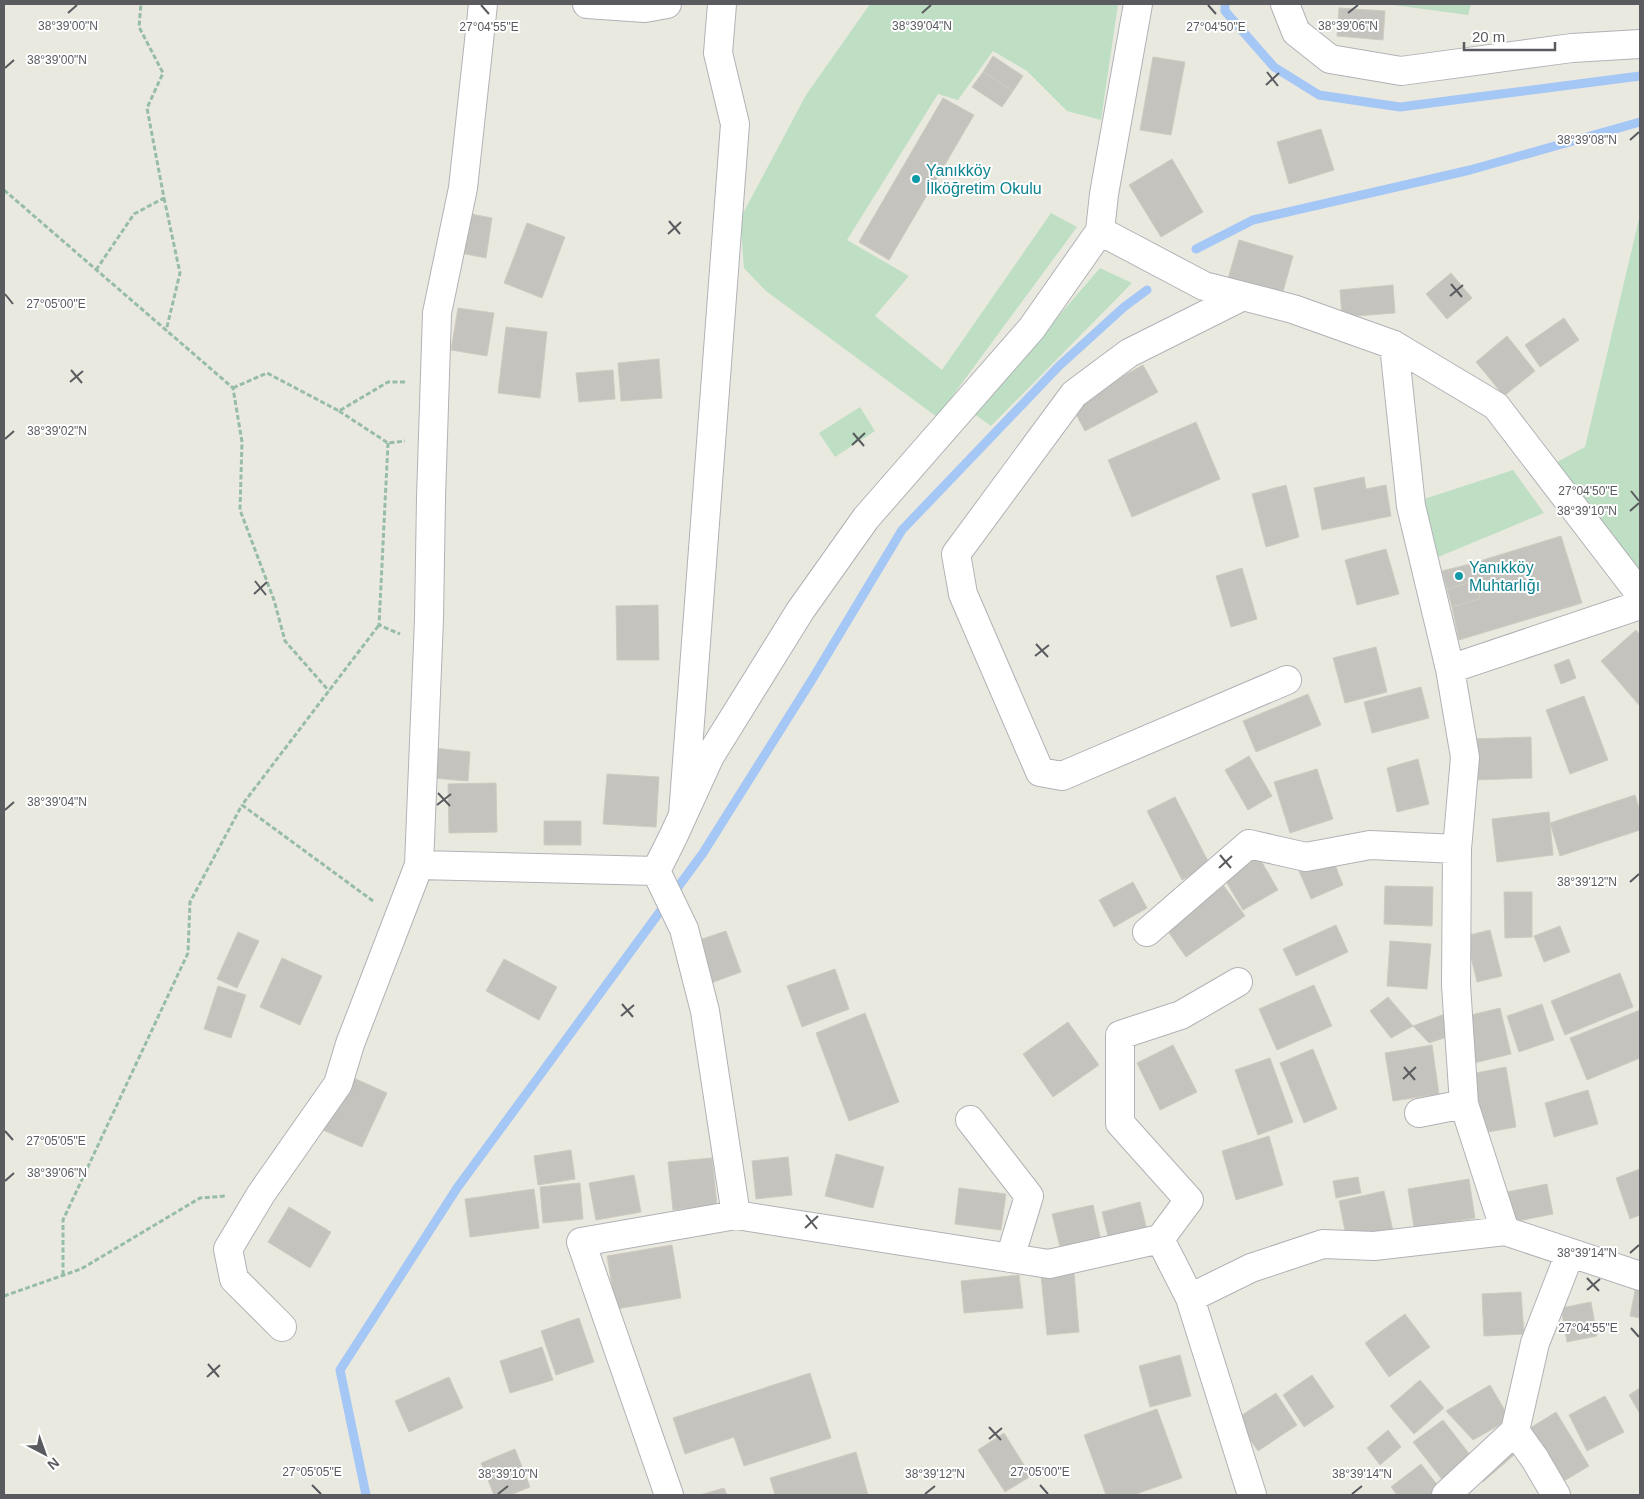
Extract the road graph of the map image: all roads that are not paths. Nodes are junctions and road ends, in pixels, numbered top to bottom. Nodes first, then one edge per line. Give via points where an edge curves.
1 (483, 4) edge
2 (587, 4) edge
3 (667, 4) edge
4 (722, 4) edge
5 (1138, 4) edge
6 (1285, 4) edge
7 (1640, 44) edge
8 (1100, 231) junction
9 (1243, 296) junction
10 (1394, 345) junction
11 (1640, 594) edge
12 (1640, 605) edge
13 (1450, 669) junction
14 (1287, 680) dead end
15 (683, 815) junction
16 (1457, 849) junction
17 (419, 865) junction
18 (658, 875) junction
19 (1147, 932) dead end
20 (1238, 982) dead end
21 (1464, 1104) junction
22 (1419, 1113) dead end
23 (970, 1120) dead end
24 (736, 1215) junction
25 (1505, 1231) junction
26 (1160, 1239) junction
27 (1570, 1253) junction
28 (1010, 1258) junction
29 (1640, 1276) edge
30 (1190, 1298) junction
31 (282, 1327) dead end
32 (1515, 1432) junction
33 (669, 1495) edge
34 (1252, 1495) edge
35 (1446, 1495) edge
36 (1556, 1495) edge

1 - 17 street via 463,188 437,313
2 - 3 street via 645,8
4 - 15 street via 718,53 734,124
5 - 8 street
6 - 7 street via 1296,32 1330,59 1401,71 1572,48
8 - 9 street via 1204,286
8 - 15 street via 1032,328 866,518 800,611 710,756
9 - 10 street via 1293,309
9 - 14 street via 1130,353 1074,394 956,554 963,594 1040,772 1062,776
10 - 11 street via 1496,406
10 - 13 street via 1411,506
12 - 13 street
13 - 16 street via 1465,757
15 - 18 street
16 - 19 street via 1370,845 1306,857 1249,844
16 - 21 street via 1456,985
17 - 18 street
17 - 31 street via 350,1044 338,1084 261,1194 228,1249 234,1279
18 - 24 street via 684,929 705,1010
20 - 26 street via 1181,1015 1120,1035 1120,1123 1189,1200
21 - 22 street
21 - 25 street
23 - 28 street via 1030,1196
24 - 28 street
24 - 33 street via 581,1242
25 - 27 street
25 - 30 street via 1374,1246 1323,1244 1251,1268
26 - 28 street via 1050,1264
26 - 30 street
27 - 29 street
27 - 32 street via 1535,1343
30 - 34 street
32 - 35 street
32 - 36 street

